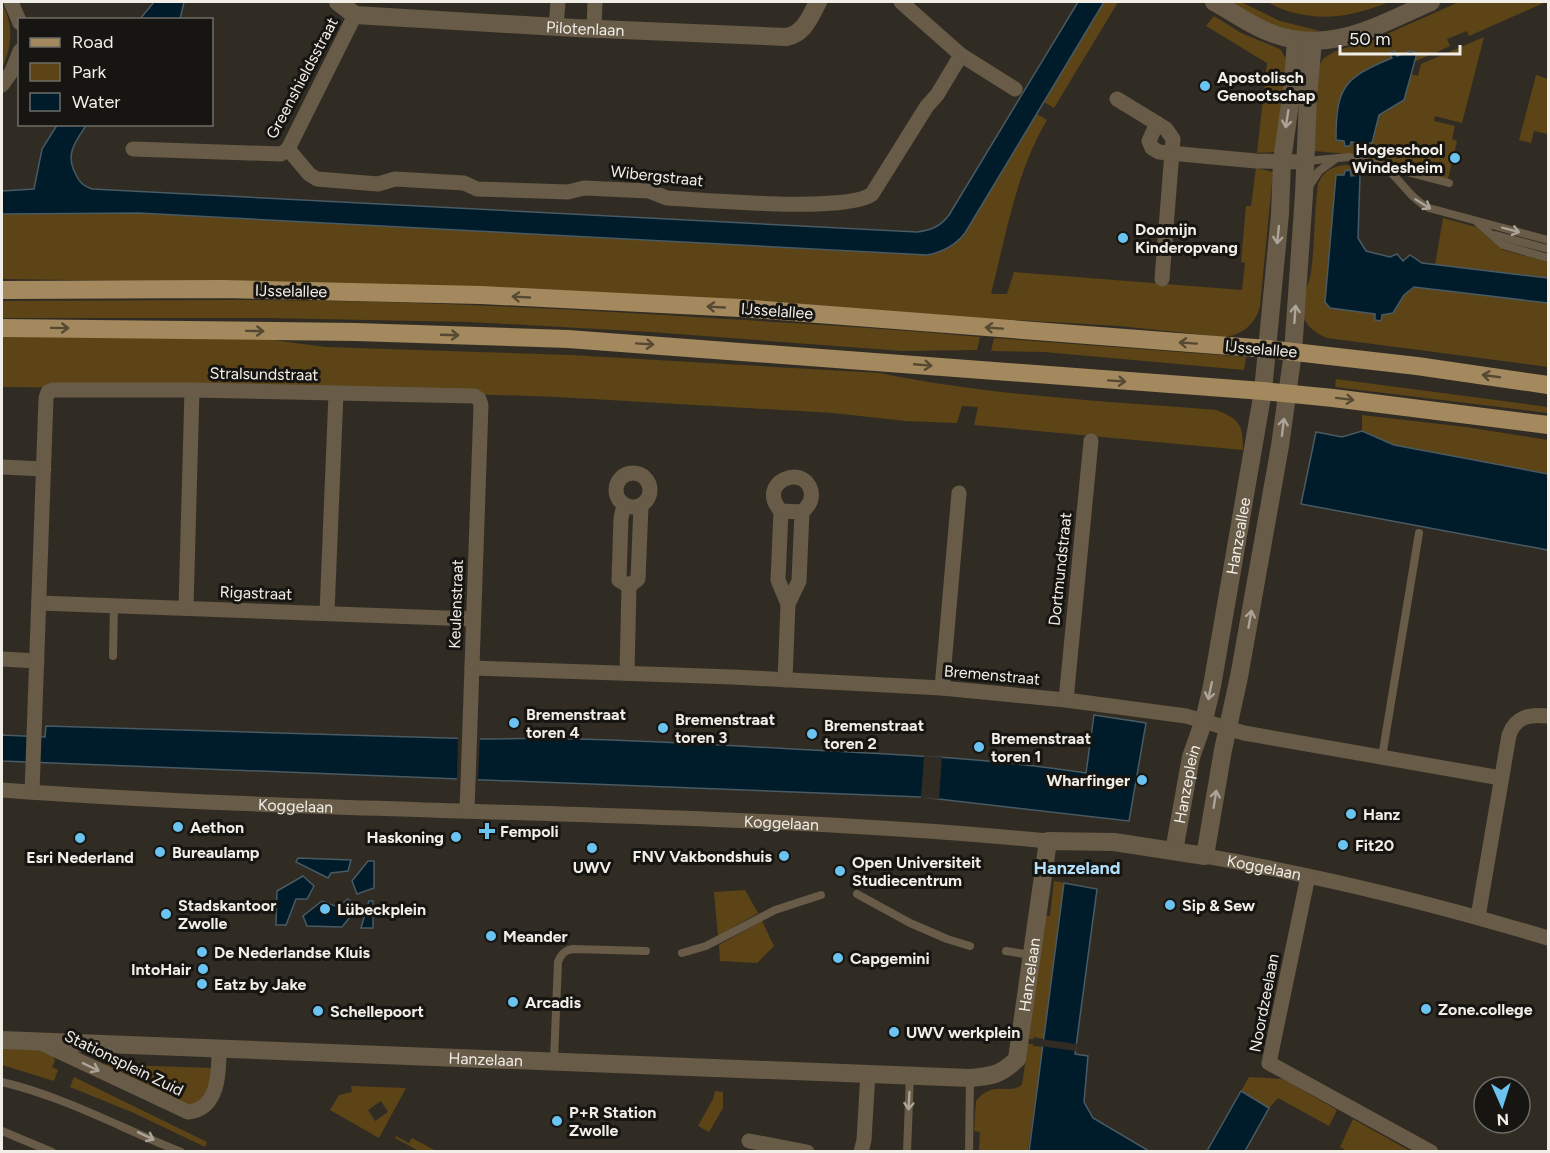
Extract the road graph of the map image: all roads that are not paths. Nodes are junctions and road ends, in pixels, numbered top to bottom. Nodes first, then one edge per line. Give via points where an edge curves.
1 (11, 2) edge
2 (338, 2) edge
3 (558, 2) edge
4 (595, 2) edge
5 (818, 2) edge
6 (901, 2) edge
7 (1214, 2) edge
8 (1431, 2) edge
9 (355, 15) junction
10 (18, 18) edge
11 (556, 27) junction
12 (594, 29) junction
13 (1305, 40) junction
14 (961, 55) junction
15 (18, 56) edge
16 (2, 85) edge
17 (1015, 89) dead end
18 (1117, 99) dead end
19 (1156, 123) junction
20 (133, 149) dead end
21 (288, 149) junction
22 (1172, 153) junction
23 (1338, 159) junction
24 (1282, 161) junction
25 (1306, 162) junction
26 (1384, 167) junction
27 (1449, 183) dead end
28 (1304, 194) junction
29 (1474, 220) junction
30 (1491, 234) junction
31 (1548, 240) edge
32 (1548, 249) edge
33 (1548, 258) edge
34 (1162, 279) dead end
35 (2, 290) edge
36 (2, 328) edge
37 (1268, 349) junction
38 (1293, 352) junction
39 (1548, 385) edge
40 (192, 390) junction
41 (1263, 392) junction
42 (336, 393) junction
43 (1287, 394) junction
44 (479, 399) joint
45 (1548, 425) edge
46 (1091, 441) dead end
47 (2, 467) edge
48 (44, 469) junction
49 (959, 494) dead end
50 (624, 505) junction
51 (641, 506) junction
52 (781, 511) junction
53 (802, 512) junction
54 (1419, 533) dead end
55 (629, 586) junction
56 (39, 603) junction
57 (788, 603) junction
58 (114, 605) junction
59 (186, 608) junction
60 (327, 613) junction
61 (473, 620) junction
62 (113, 656) dead end
63 (2, 659) edge
64 (37, 661) junction
65 (472, 668) junction
66 (627, 673) junction
67 (785, 680) junction
68 (942, 688) junction
69 (1066, 700) junction
70 (1548, 716) edge
71 (1204, 720) junction
72 (1227, 728) junction
73 (1382, 757) junction
74 (1501, 778) junction
75 (2, 790) edge
76 (32, 792) junction
77 (466, 811) junction
78 (1048, 841) junction
79 (1174, 851) junction
80 (1205, 856) junction
81 (1308, 876) junction
82 (857, 894) dead end
83 (821, 895) dead end
84 (1478, 917) junction
85 (1548, 938) edge
86 (970, 946) dead end
87 (646, 951) dead end
88 (1006, 951) dead end
89 (682, 952) dead end
90 (1033, 955) junction
91 (2, 1041) edge
92 (39, 1042) junction
93 (219, 1049) junction
94 (554, 1062) junction
95 (868, 1073) junction
96 (910, 1074) junction
97 (970, 1078) junction
98 (2, 1082) edge
99 (2, 1131) edge
100 (749, 1141) dead end
101 (52, 1152) edge
102 (181, 1152) edge
103 (807, 1152) edge
104 (861, 1152) edge
105 (907, 1152) edge
106 (969, 1152) edge
107 (1431, 1152) edge

1 - 10 street
2 - 9 street
3 - 11 street
4 - 12 street
5 - 12 street, Pilotenlaan via 802,29 786,37
6 - 14 street
7 - 13 street via 1264,30
8 - 13 street via 1359,33 1332,40
9 - 11 street, Pilotenlaan
9 - 21 street, Greenshieldsstraat
11 - 12 street, Pilotenlaan
13 -> 24 street, Hanzeallee via 1293,82
13 - 25 street, Hanzeallee
14 - 17 street
14 - 21 street, Wibergstraat via 872,194 860,200 811,205 668,198 649,191 477,189 464,183 395,179 378,184 338,182 309,174
15 - 16 street
18 - 19 street
19 - 22 street via 1171,135
19 - 22 street via 1149,137 1150,145 1159,152
20 - 21 street, Greenshieldsstraat via 273,155
22 - 24 street
22 - 34 street
23 - 25 lane
23 - 26 lane via 1349,157
23 - 28 lane via 1319,171
24 - 25 street
24 -> 37 street, Hanzeallee
25 - 28 street, Hanzeallee
26 - 27 lane
26 -> 29 lane via 1422,205
38 -> 28 street, Hanzeallee
29 - 30 lane
29 -> 31 lane
30 - 32 lane
30 - 33 lane via 1510,248
37 -> 35 main road, IJsselallee via 740,308 481,295 222,289
36 -> 41 main road via 568,339
37 - 38 main road, IJsselallee
37 - 41 street, Hanzeallee
39 -> 38 main road, IJsselallee
38 - 43 street, Hanzeallee
40 - 42 street, Stralsundstraat
40 - 48 street, Stralsundstraat via 48,392
40 - 59 street
41 - 43 main road
41 -> 71 street, Hanzeallee
42 - 44 street, Stralsundstraat
42 - 60 street
43 -> 45 main road
72 -> 43 street, Hanzeallee
44 - 61 street, Keulenstraat via 482,405
46 - 69 street, Dortmundstraat
47 - 48 street
48 - 56 street
49 - 68 street
50 - 51 street
50 - 51 street via 617,497 616,484 632,472 642,475 650,486 649,498
50 - 55 street via 619,580
51 - 55 street via 638,579
52 - 53 street
52 - 53 street via 774,501 775,489 782,480 794,477 805,481 811,491 810,503
52 - 57 street via 778,580
53 - 57 street via 799,581
54 - 73 lane
55 - 66 street
56 - 58 street, Rigastraat
56 - 64 street
57 - 67 street
58 - 59 street, Rigastraat
58 - 62 lane
59 - 60 street, Rigastraat
60 - 61 street, Rigastraat
61 - 65 street, Keulenstraat
63 - 64 street
64 - 76 street
65 - 66 street, Bremenstraat
65 - 77 street, Keulenstraat
66 - 67 street, Bremenstraat
67 - 68 street, Bremenstraat
68 - 69 street, Bremenstraat
69 - 71 street, Bremenstraat
70 - 74 street via 1525,716 1512,726
71 - 72 street, Bremenstraat
71 - 79 street, Hanzeplein via 1191,758
72 - 73 street, Bremenstraat
80 -> 72 street, Hanzeplein
73 - 74 street, Bremenstraat
74 - 84 street
75 - 76 street, Koggelaan
76 - 77 street, Koggelaan
77 - 78 street, Koggelaan via 908,828
78 - 79 street, Koggelaan via 1114,842
78 - 90 street, Hanzelaan
79 - 80 street, Koggelaan
80 - 81 street, Koggelaan
81 - 84 street, Koggelaan
81 - 107 street, Noordzeelaan via 1269,1063
82 - 86 lane via 910,923
83 - 89 lane via 776,910 706,946
84 - 85 street, Koggelaan
87 - 94 lane via 573,949 560,957
88 - 90 lane
90 - 97 street, Hanzelaan via 1017,1059 994,1075
91 - 92 street, Hanzelaan
92 - 93 street, Hanzelaan
92 -> 93 street, Stationsplein Zuid via 188,1112 205,1104 216,1086
93 - 94 street, Hanzelaan
94 - 95 street, Hanzelaan
95 - 96 street, Hanzelaan
95 - 104 street
96 - 97 street, Hanzelaan
96 -> 105 lane
97 - 106 lane
98 -> 102 lane via 85,1109
99 - 101 lane
100 - 103 street

